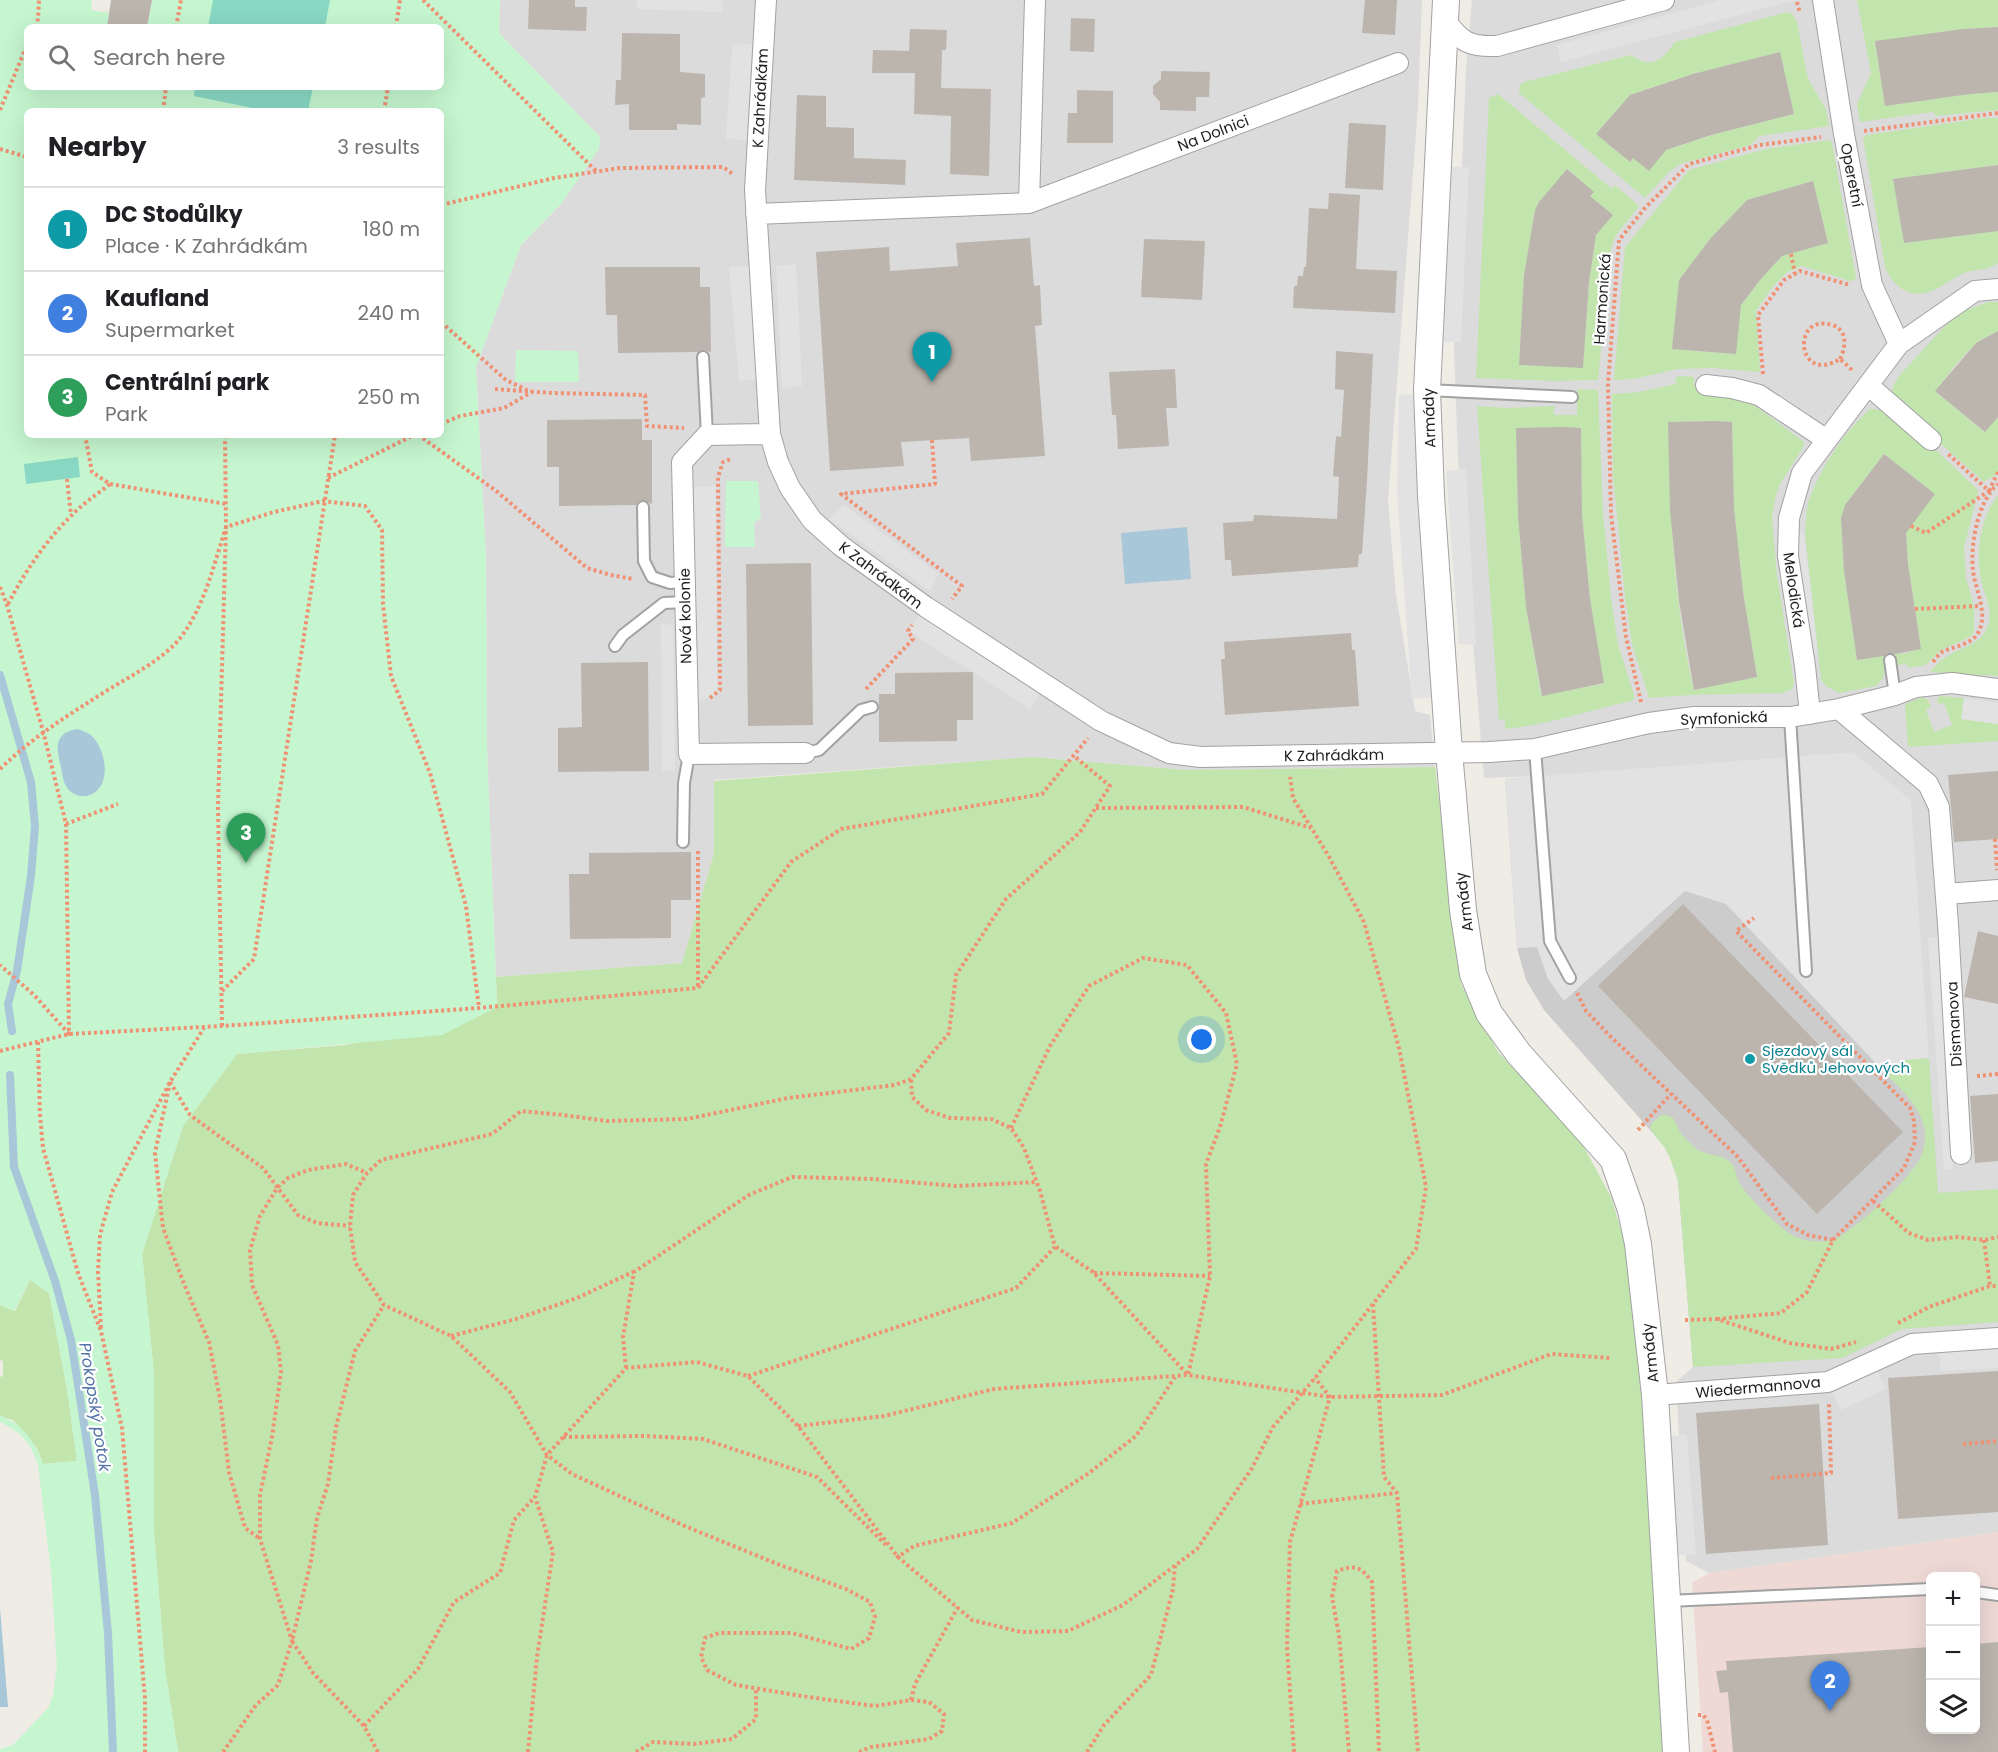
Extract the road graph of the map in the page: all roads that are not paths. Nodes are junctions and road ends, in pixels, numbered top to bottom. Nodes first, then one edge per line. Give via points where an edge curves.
1 (766, 0) edge
2 (1035, 0) edge
3 (1665, 0) edge
4 (1823, 0) edge
5 (1446, 10) edge
6 (1398, 63) dead end
7 (1029, 203) junction
8 (756, 214) junction
9 (1998, 289) edge
10 (1899, 344) junction
11 (703, 357) dead end
12 (1707, 385) dead end
13 (1869, 385) junction
14 (1427, 390) junction
15 (1572, 397) dead end
16 (698, 432) junction
17 (770, 434) junction
18 (1827, 440) junction
19 (1931, 440) road end
20 (643, 507) dead end
21 (685, 582) junction
22 (685, 602) junction
23 (615, 646) dead end
24 (1890, 660) dead end
25 (1998, 689) edge
26 (1895, 695) junction
27 (872, 707) dead end
28 (1839, 709) junction
29 (1810, 714) junction
30 (1790, 717) junction
31 (1535, 749) junction
32 (1449, 752) junction
33 (805, 753) joint
34 (689, 754) junction
35 (683, 842) dead end
36 (1998, 885) edge
37 (1946, 894) junction
38 (1806, 971) dead end
39 (1570, 978) dead end
40 (1961, 1154) dead end
41 (1998, 1338) edge
42 (1654, 1395) junction
43 (1926, 1589) edge
44 (1980, 1593) edge
45 (1998, 1596) edge
46 (1668, 1601) junction
47 (1676, 1752) edge

1 - 8 street, K Zahrádkám
2 - 7 street
3 - 5 street via 1497,46 1463,41 1454,32
4 - 10 street, Operetní via 1872,285
5 - 14 street, Armády
6 - 7 street, Na Dolnici
7 - 8 street, Na Dolnici
8 - 17 street, K Zahrádkám
9 - 10 street, Melodická via 1975,291
10 - 13 street, Melodická
11 - 16 lane
12 - 18 street via 1759,395
13 - 18 street, Melodická
13 - 19 street
14 - 15 lane
14 - 32 street, Armády
16 - 17 street
16 - 21 street, Nová kolonie via 682,462
17 - 32 street, K Zahrádkám via 790,488 812,520 841,546 932,612 1101,721 1169,753 1287,757
18 - 29 street, Melodická via 1802,473 1789,518 1788,556
20 - 21 lane via 644,561 652,577 670,583
21 - 22 street, Nová kolonie
22 - 23 lane via 664,603
22 - 34 street, Nová kolonie
24 - 26 lane
25 - 26 street, Symfonická via 1952,683 1916,687
26 - 28 street, Symfonická
27 - 33 lane via 861,710 819,750
28 - 29 street, Symfonická
28 - 37 street, Dismanova via 1928,784 1939,807
29 - 30 street, Symfonická
30 - 31 street, Symfonická via 1694,717
30 - 38 lane
31 - 32 street, Symfonická
31 - 39 lane via 1550,941
32 - 42 street, Armády via 1463,910 1473,974 1489,1013 1519,1054 1613,1159 1632,1210 1638,1244
33 - 34 street
34 - 35 lane via 684,783
36 - 37 street
37 - 40 street, Dismanova
41 - 42 street, Wiedermannova via 1912,1344 1828,1382
42 - 46 street, Armády
43 - 46 lane
44 - 45 lane
46 - 47 street, Armády

